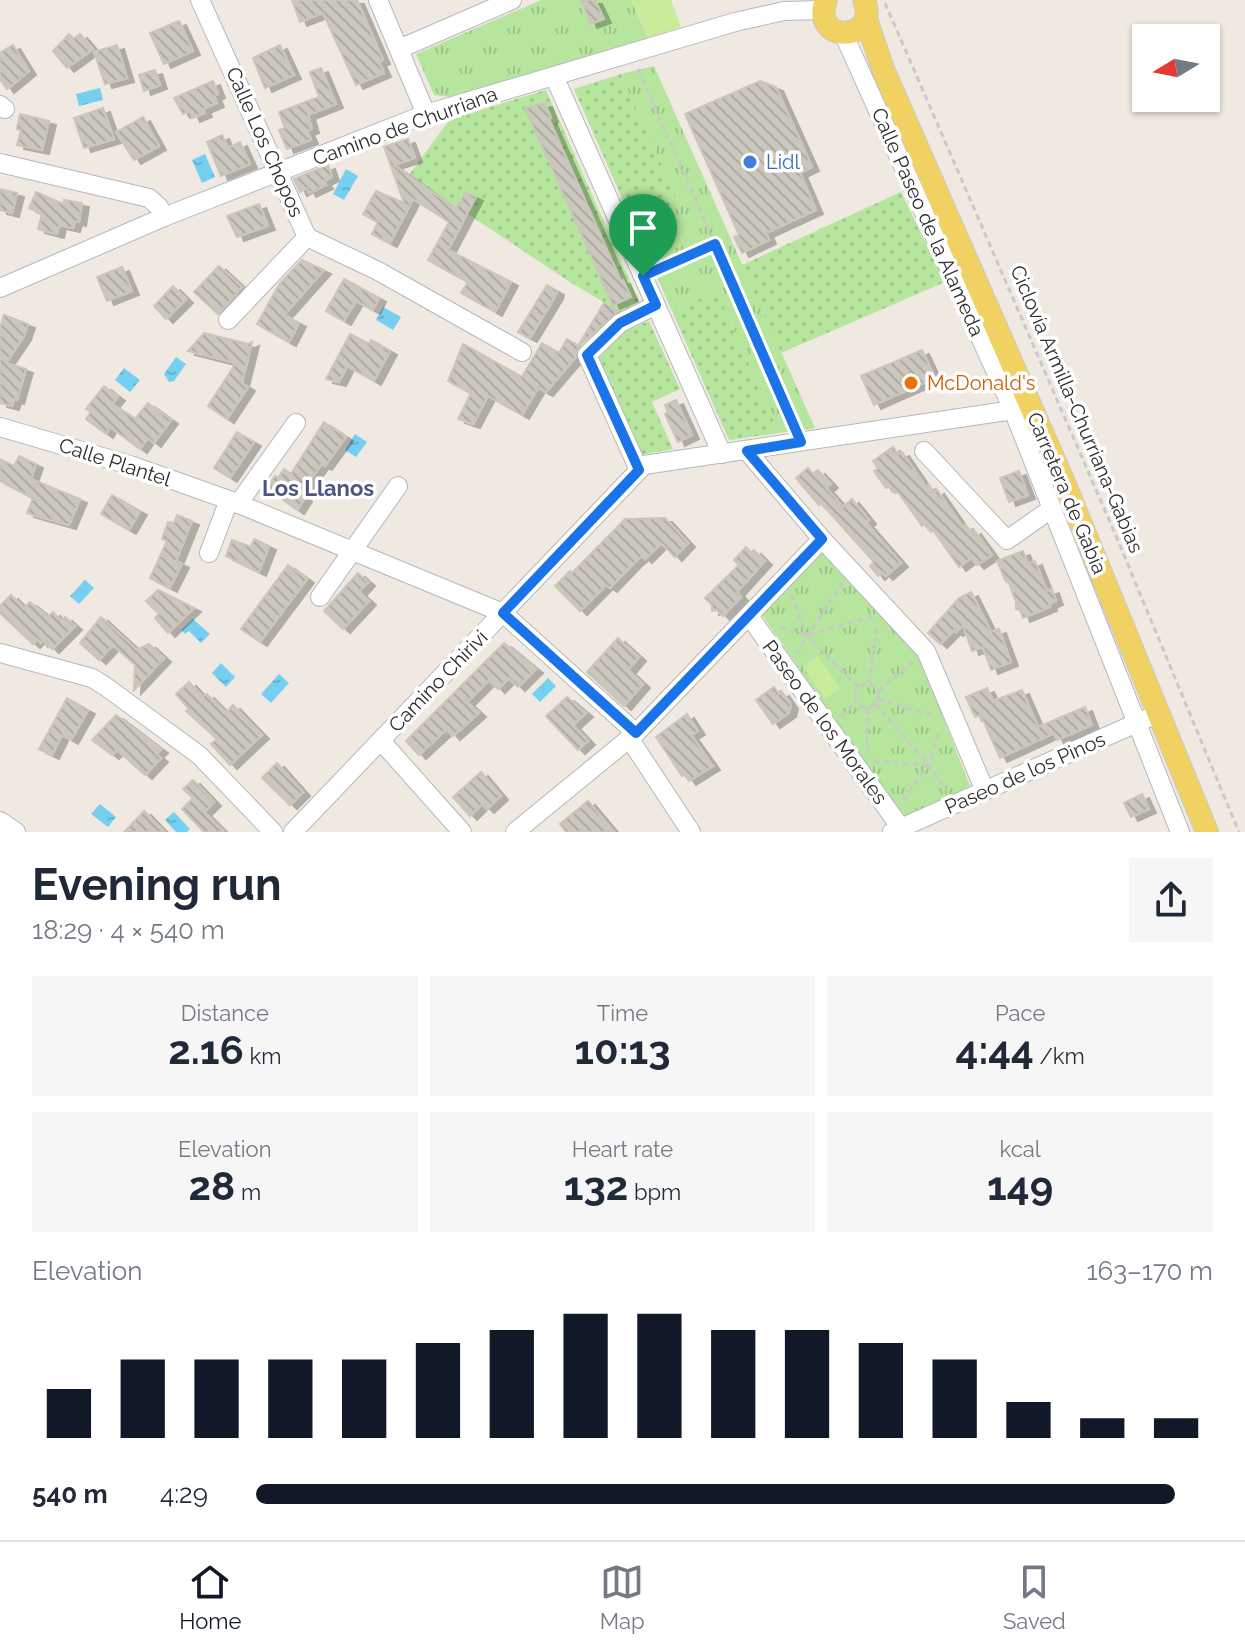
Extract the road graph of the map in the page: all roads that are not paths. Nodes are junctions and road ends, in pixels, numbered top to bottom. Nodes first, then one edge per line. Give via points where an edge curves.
1 (200, 0) edge
2 (378, 0) edge
3 (512, 0) edge
4 (824, 5) edge
5 (855, 21) edge
6 (399, 49) junction
7 (554, 76) junction
8 (426, 114) junction
9 (0, 163) edge
10 (279, 172) junction
11 (164, 217) junction
12 (307, 237) junction
13 (0, 288) edge
14 (656, 305) junction
15 (228, 320) dead end
16 (522, 352) dead end
17 (1021, 407) junction
18 (296, 423) dead end
19 (0, 427) edge
20 (747, 451) junction
21 (924, 451) dead end
22 (722, 454) junction
23 (639, 470) junction
24 (398, 486) dead end
25 (233, 502) junction
26 (1051, 509) junction
27 (822, 539) junction
28 (354, 552) junction
29 (209, 553) dead end
30 (320, 597) dead end
31 (503, 613) junction
32 (749, 616) junction
33 (0, 653) edge
34 (1159, 713) junction
35 (1135, 723) junction
36 (633, 736) junction
37 (381, 741) junction
38 (985, 791) junction
39 (0, 821) edge
40 (896, 830) edge
41 (16, 832) edge
42 (273, 832) edge
43 (293, 832) edge
44 (462, 832) edge
45 (515, 832) edge
46 (691, 832) edge
47 (1180, 832) edge
48 (1207, 832) edge

1 - 10 street, Calle Los Chopos
2 - 6 street
3 - 6 street
4 - 5 main road via 831,28
4 - 7 street, Camino de Churriana via 735,22
5 - 17 street, Calle Paseo de la Alameda
5 - 17 main road, Carretera de Gabia via 883,69
6 - 8 street
7 - 8 street, Camino de Churriana
7 - 14 street
8 - 10 street, Camino de Churriana
9 - 11 street via 149,198
10 - 11 street, Camino de Churriana
10 - 12 street, Calle Los Chopos
11 - 13 street, Camino de Churriana
12 - 15 street
12 - 16 street, Calle Los Chopos
14 - 22 street
14 - 23 street via 620,323 587,355
17 - 20 street
17 - 26 street, Calle Paseo de la Alameda
17 - 34 main road, Carretera de Gabia
18 - 25 street
19 - 25 street, Calle Plantel
20 - 22 street
20 - 27 street
21 - 26 street via 1007,540
22 - 23 street
23 - 31 street, Camino Chirivi
24 - 28 street
25 - 28 street, Calle Plantel
25 - 29 street
26 - 35 street, Calle Paseo de la Alameda
27 - 32 street
27 - 38 street via 926,651
28 - 30 street
28 - 31 street, Calle Plantel
31 - 36 street, Calle Plantel
31 - 37 street, Camino Chirivi
32 - 36 street
32 - 40 street, Paseo de los Morales
33 - 42 street via 105,686 199,755
34 - 35 street, Paseo de los Pinos
34 - 48 main road, Carretera de Gabia
35 - 38 street, Paseo de los Pinos
35 - 47 street, Calle Paseo de la Alameda
36 - 45 street
36 - 46 street, Calle Plantel
37 - 43 street, Camino Chirivi
37 - 44 street
38 - 40 street, Paseo de los Pinos
39 - 41 street

